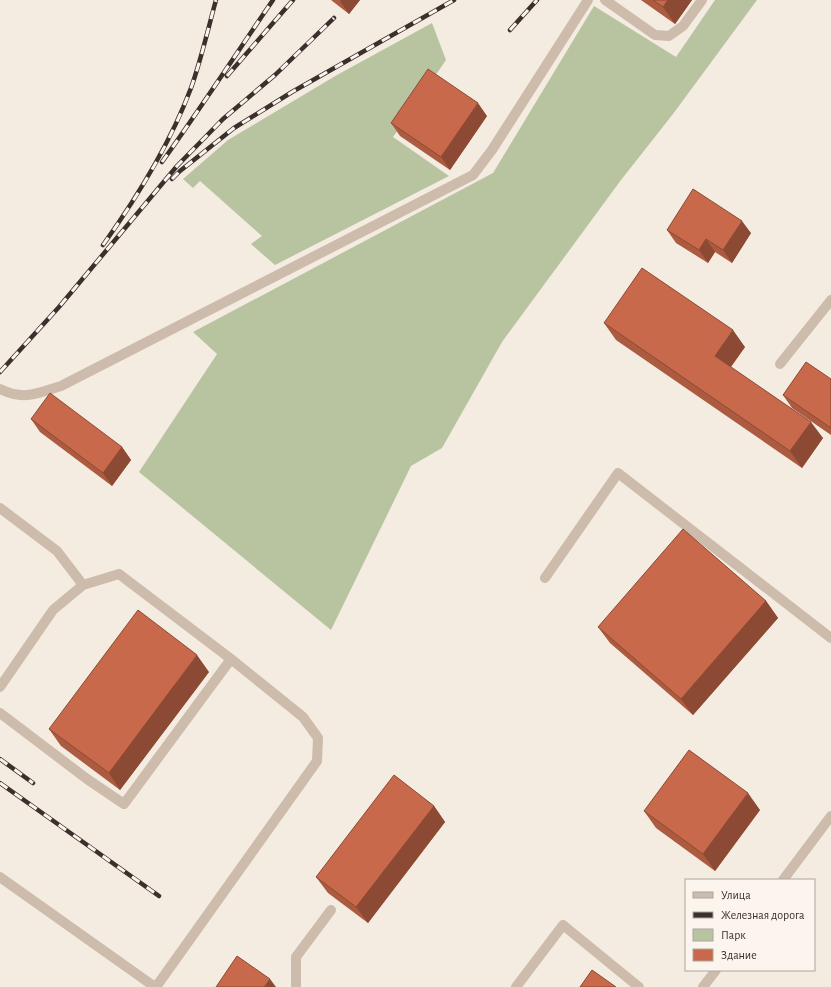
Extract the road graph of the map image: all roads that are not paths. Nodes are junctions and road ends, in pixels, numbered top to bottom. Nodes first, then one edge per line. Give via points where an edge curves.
1 (588, 0) edge
2 (605, 0) edge
3 (702, 0) edge
4 (831, 300) edge
5 (780, 364) dead end
6 (0, 389) edge
7 (0, 508) edge
8 (545, 578) dead end
9 (82, 585) junction
10 (831, 638) edge
11 (231, 659) junction
12 (0, 687) edge
13 (0, 713) edge
14 (831, 816) edge
15 (0, 877) edge
16 (784, 879) edge
17 (330, 910) dead end
18 (715, 971) edge
19 (156, 987) edge
20 (296, 987) edge
21 (516, 987) edge
22 (639, 987) edge
23 (703, 987) edge

1 - 6 street via 492,150 473,174 61,386 29,396
2 - 3 street via 655,35 669,36 683,26
4 - 5 street
7 - 9 street via 57,551
8 - 10 street via 618,473
9 - 11 street via 119,574
9 - 12 street via 53,610
11 - 13 street via 124,804
11 - 19 street via 303,717 318,738 318,761
14 - 16 street
15 - 19 street
17 - 20 street via 296,958
18 - 23 street
21 - 22 street via 563,925

